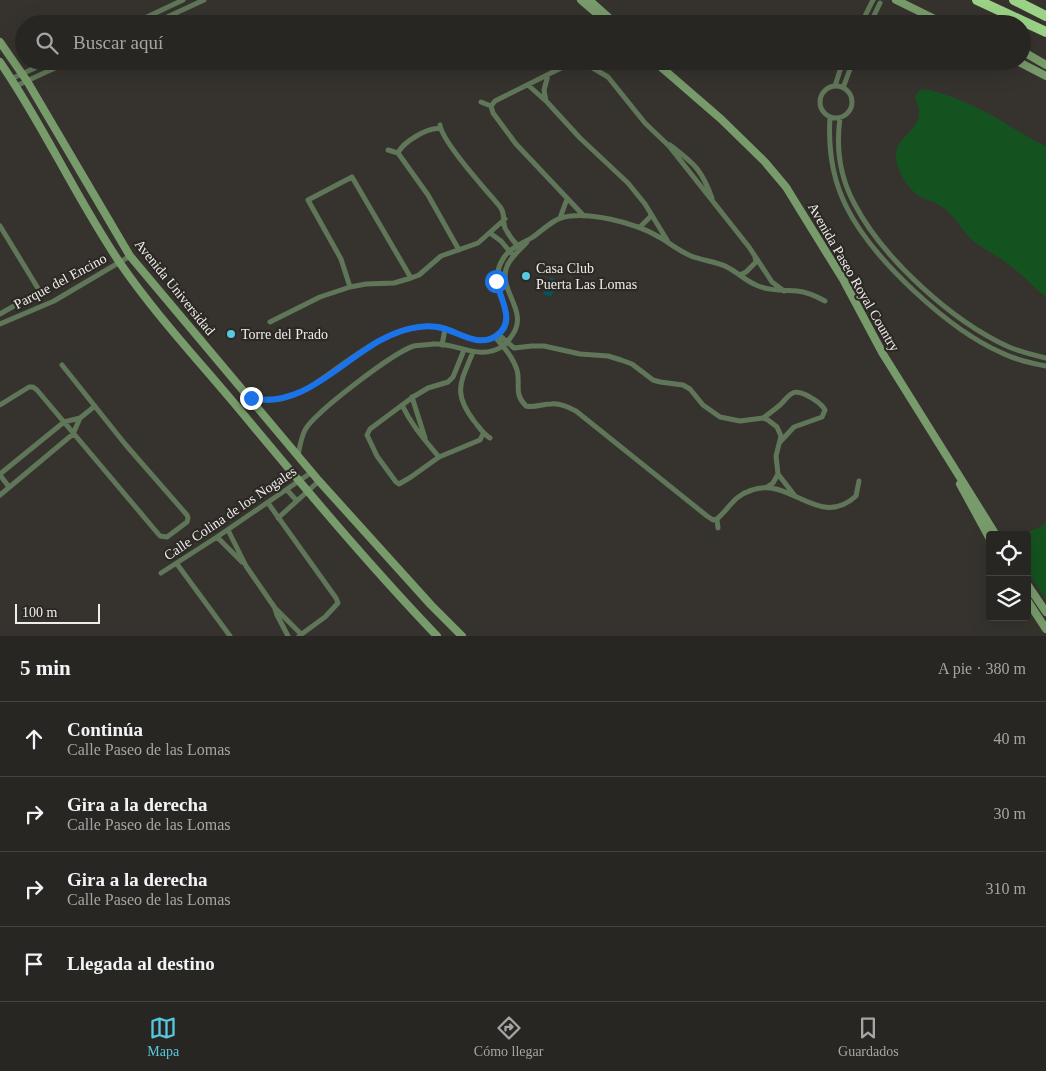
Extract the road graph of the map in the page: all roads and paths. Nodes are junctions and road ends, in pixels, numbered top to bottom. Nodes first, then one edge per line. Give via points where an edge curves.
1 (183, 0) edge
2 (204, 0) edge
3 (582, 0) edge
4 (873, 0) edge
5 (896, 0) edge
6 (977, 0) edge
7 (1014, 0) edge
8 (880, 3) dead end
9 (591, 4) edge
10 (151, 15) edge
11 (172, 15) edge
12 (601, 15) edge
13 (605, 15) edge
14 (866, 15) edge
15 (874, 15) edge
16 (927, 15) edge
17 (1009, 15) edge
18 (1046, 16) edge
19 (1031, 25) edge
20 (1046, 32) edge
21 (0, 42) edge
22 (1031, 56) edge
23 (0, 62) edge
24 (15, 64) edge
25 (1046, 65) edge
26 (1031, 68) edge
27 (19, 70) edge
28 (35, 70) edge
29 (44, 70) edge
30 (558, 70) edge
31 (596, 70) edge
32 (664, 70) edge
33 (840, 70) edge
34 (850, 70) edge
35 (548, 75) junction
36 (1046, 76) edge
37 (24, 77) junction
38 (14, 82) junction
39 (528, 85) junction
40 (835, 86) junction
41 (843, 88) junction
42 (481, 102) dead end
43 (546, 102) junction
44 (491, 106) junction
45 (830, 118) junction
46 (840, 118) junction
47 (659, 136) junction
48 (388, 150) dead end
49 (398, 153) junction
50 (567, 199) junction
51 (714, 203) junction
52 (650, 211) junction
53 (584, 216) junction
54 (560, 218) junction
55 (505, 219) junction
56 (0, 226) edge
57 (640, 227) junction
58 (490, 233) junction
59 (668, 243) junction
60 (519, 247) junction
61 (459, 250) junction
62 (510, 251) junction
63 (130, 256) junction
64 (514, 256) junction
65 (755, 257) junction
66 (120, 263) junction
67 (740, 274) junction
68 (411, 278) junction
69 (350, 288) junction
70 (784, 291) junction
71 (825, 301) dead end
72 (1, 311) edge
73 (270, 322) dead end
74 (0, 324) edge
75 (445, 329) junction
76 (496, 336) junction
77 (505, 344) junction
78 (442, 345) junction
79 (464, 350) junction
80 (473, 352) junction
81 (1046, 358) edge
82 (62, 365) dead end
83 (1046, 366) edge
84 (453, 378) junction
85 (462, 380) junction
86 (412, 397) junction
87 (251, 398) junction
88 (0, 405) edge
89 (402, 405) junction
90 (95, 406) junction
91 (80, 418) junction
92 (763, 418) junction
93 (64, 422) junction
94 (74, 434) junction
95 (483, 434) junction
96 (425, 438) junction
97 (490, 438) dead end
98 (780, 442) junction
99 (298, 455) junction
100 (439, 457) junction
101 (312, 472) junction
102 (778, 474) junction
103 (0, 475) edge
104 (958, 475) junction
105 (300, 481) junction
106 (319, 481) junction
107 (859, 481) dead end
108 (767, 486) junction
109 (9, 487) junction
110 (287, 490) junction
111 (308, 490) junction
112 (0, 495) edge
113 (795, 496) junction
114 (296, 501) junction
115 (268, 503) junction
116 (278, 518) junction
117 (717, 519) junction
118 (718, 528) dead end
119 (228, 530) junction
120 (993, 531) edge
121 (986, 532) edge
122 (217, 537) junction
123 (177, 564) junction
124 (246, 566) junction
125 (161, 573) dead end
126 (1031, 590) edge
127 (1031, 606) edge
128 (275, 608) junction
129 (1046, 612) edge
130 (1045, 625) edge
131 (300, 635) edge
132 (230, 636) edge
133 (288, 636) edge
134 (438, 636) edge
135 (462, 636) edge

1 - 10 street
2 - 11 street
3 - 9 main road
4 - 14 street
5 - 16 main road
6 - 17 highway
7 - 18 highway
8 - 15 street
9 - 12 main road
9 - 13 main road
19 - 20 highway
21 - 24 main road, Avenida Universidad
22 - 25 main road
23 - 38 main road, Avenida Universidad
26 - 36 main road
27 - 37 main road, Avenida Universidad
28 - 37 street
29 - 37 street
30 - 35 street
31 - 47 street via 608,77
32 - 104 main road, Avenida Paseo Royal Country via 721,119 786,187
33 - 40 street
34 - 41 street
35 - 39 street
35 - 43 street via 544,90
37 - 38 street
37 - 63 main road, Avenida Universidad
38 - 66 main road, Avenida Universidad
39 - 43 street
39 - 44 street
40 - 41 street
40 - 45 street via 825,90 820,99 821,108
41 - 46 street via 850,95 852,104 848,113
42 - 44 street
43 - 52 street via 617,172
44 - 50 street via 516,144
45 - 46 street
45 - 83 street via 832,166 846,207 887,264 931,305 978,339 1000,353
46 - 81 street via 841,165 853,202 894,259 935,298 986,334 1009,347
47 - 51 street
47 - 51 street via 696,166
48 - 49 street
49 - 55 street via 430,129 441,127 465,164 501,208
49 - 61 street via 428,195
50 - 53 street
50 - 54 street
51 - 65 street
52 - 57 street via 651,216
52 - 59 street
53 - 54 street
53 - 57 street via 618,220
54 - 60 street
55 - 58 street
55 - 60 street via 506,230
56 - 72 street via 39,290
57 - 59 street
58 - 61 street via 478,243
58 - 62 street
59 - 67 street
60 - 62 street
60 - 64 street
61 - 68 street via 441,256
62 - 64 street
62 - 76 street via 497,273 496,281 508,314
63 - 66 street, Parque del Encino
63 - 87 main road, Avenida Universidad
64 - 77 street via 506,270 506,278 518,320 516,330
65 - 67 street via 752,267
65 - 70 street via 772,282
66 - 74 street, Parque del Encino via 54,301
66 - 105 main road, Avenida Universidad via 162,318
67 - 70 street via 754,285
68 - 69 street
68 - 69 street via 352,175 305,199 341,259
69 - 73 street via 320,297
70 - 71 street via 807,293
75 - 76 street via 480,341
75 - 78 street
75 - 87 street via 428,326 395,332 307,389 280,400
76 - 77 street
77 - 80 street via 490,352
77 - 92 street via 514,348 544,346 608,356 632,364 652,380 683,385 720,417 740,421
77 - 117 street via 517,370 518,396 526,406 563,405 576,411 707,516
78 - 79 street
78 - 99 street via 414,346 399,353 335,400 306,429
79 - 80 street
79 - 84 street
80 - 85 street
82 - 90 street
84 - 85 street
84 - 86 street
85 - 95 street via 460,395 463,406
86 - 89 street
86 - 96 street
87 - 99 main road, Avenida Universidad
88 - 93 street via 33,387
89 - 96 street via 417,432
89 - 100 street via 370,429 367,435 387,471 399,484
90 - 91 street
90 - 94 street via 186,515 186,522 167,537 160,536
91 - 93 street
91 - 94 street
92 - 98 street via 777,426
92 - 98 street via 793,392 822,404 825,410 822,417 794,427
93 - 94 street
93 - 103 street
94 - 109 street
95 - 97 street
95 - 100 street via 480,440
96 - 100 street
98 - 102 street via 776,456
99 - 101 main road, Avenida Universidad
101 - 105 street, Calle Colina de los Nogales
101 - 106 main road, Avenida Universidad
102 - 108 street
102 - 113 street
103 - 109 street
104 - 120 main road, Avenida Paseo Royal Country
104 - 121 main road via 961,487
105 - 110 street, Calle Colina de los Nogales
105 - 111 main road, Avenida Universidad
106 - 111 street, Calle Colina de los Nogales
106 - 135 main road, Avenida Universidad
107 - 113 street via 856,496 843,505 823,507
108 - 113 street
108 - 117 street via 753,489 733,500
109 - 112 street
110 - 114 street
110 - 115 street, Calle Colina de los Nogales
111 - 114 street, Calle Colina de los Nogales
111 - 134 main road, Avenida Universidad
114 - 116 street, Calle Colina de los Nogales
115 - 116 street
115 - 119 street, Calle Colina de los Nogales
116 - 131 street via 338,604
117 - 118 street
119 - 122 street, Calle Colina de los Nogales
119 - 124 street
122 - 123 street, Calle Colina de los Nogales
122 - 124 street
123 - 125 street, Calle Colina de los Nogales
123 - 132 street
124 - 128 street
126 - 129 main road
127 - 130 main road
128 - 131 street
128 - 133 street

